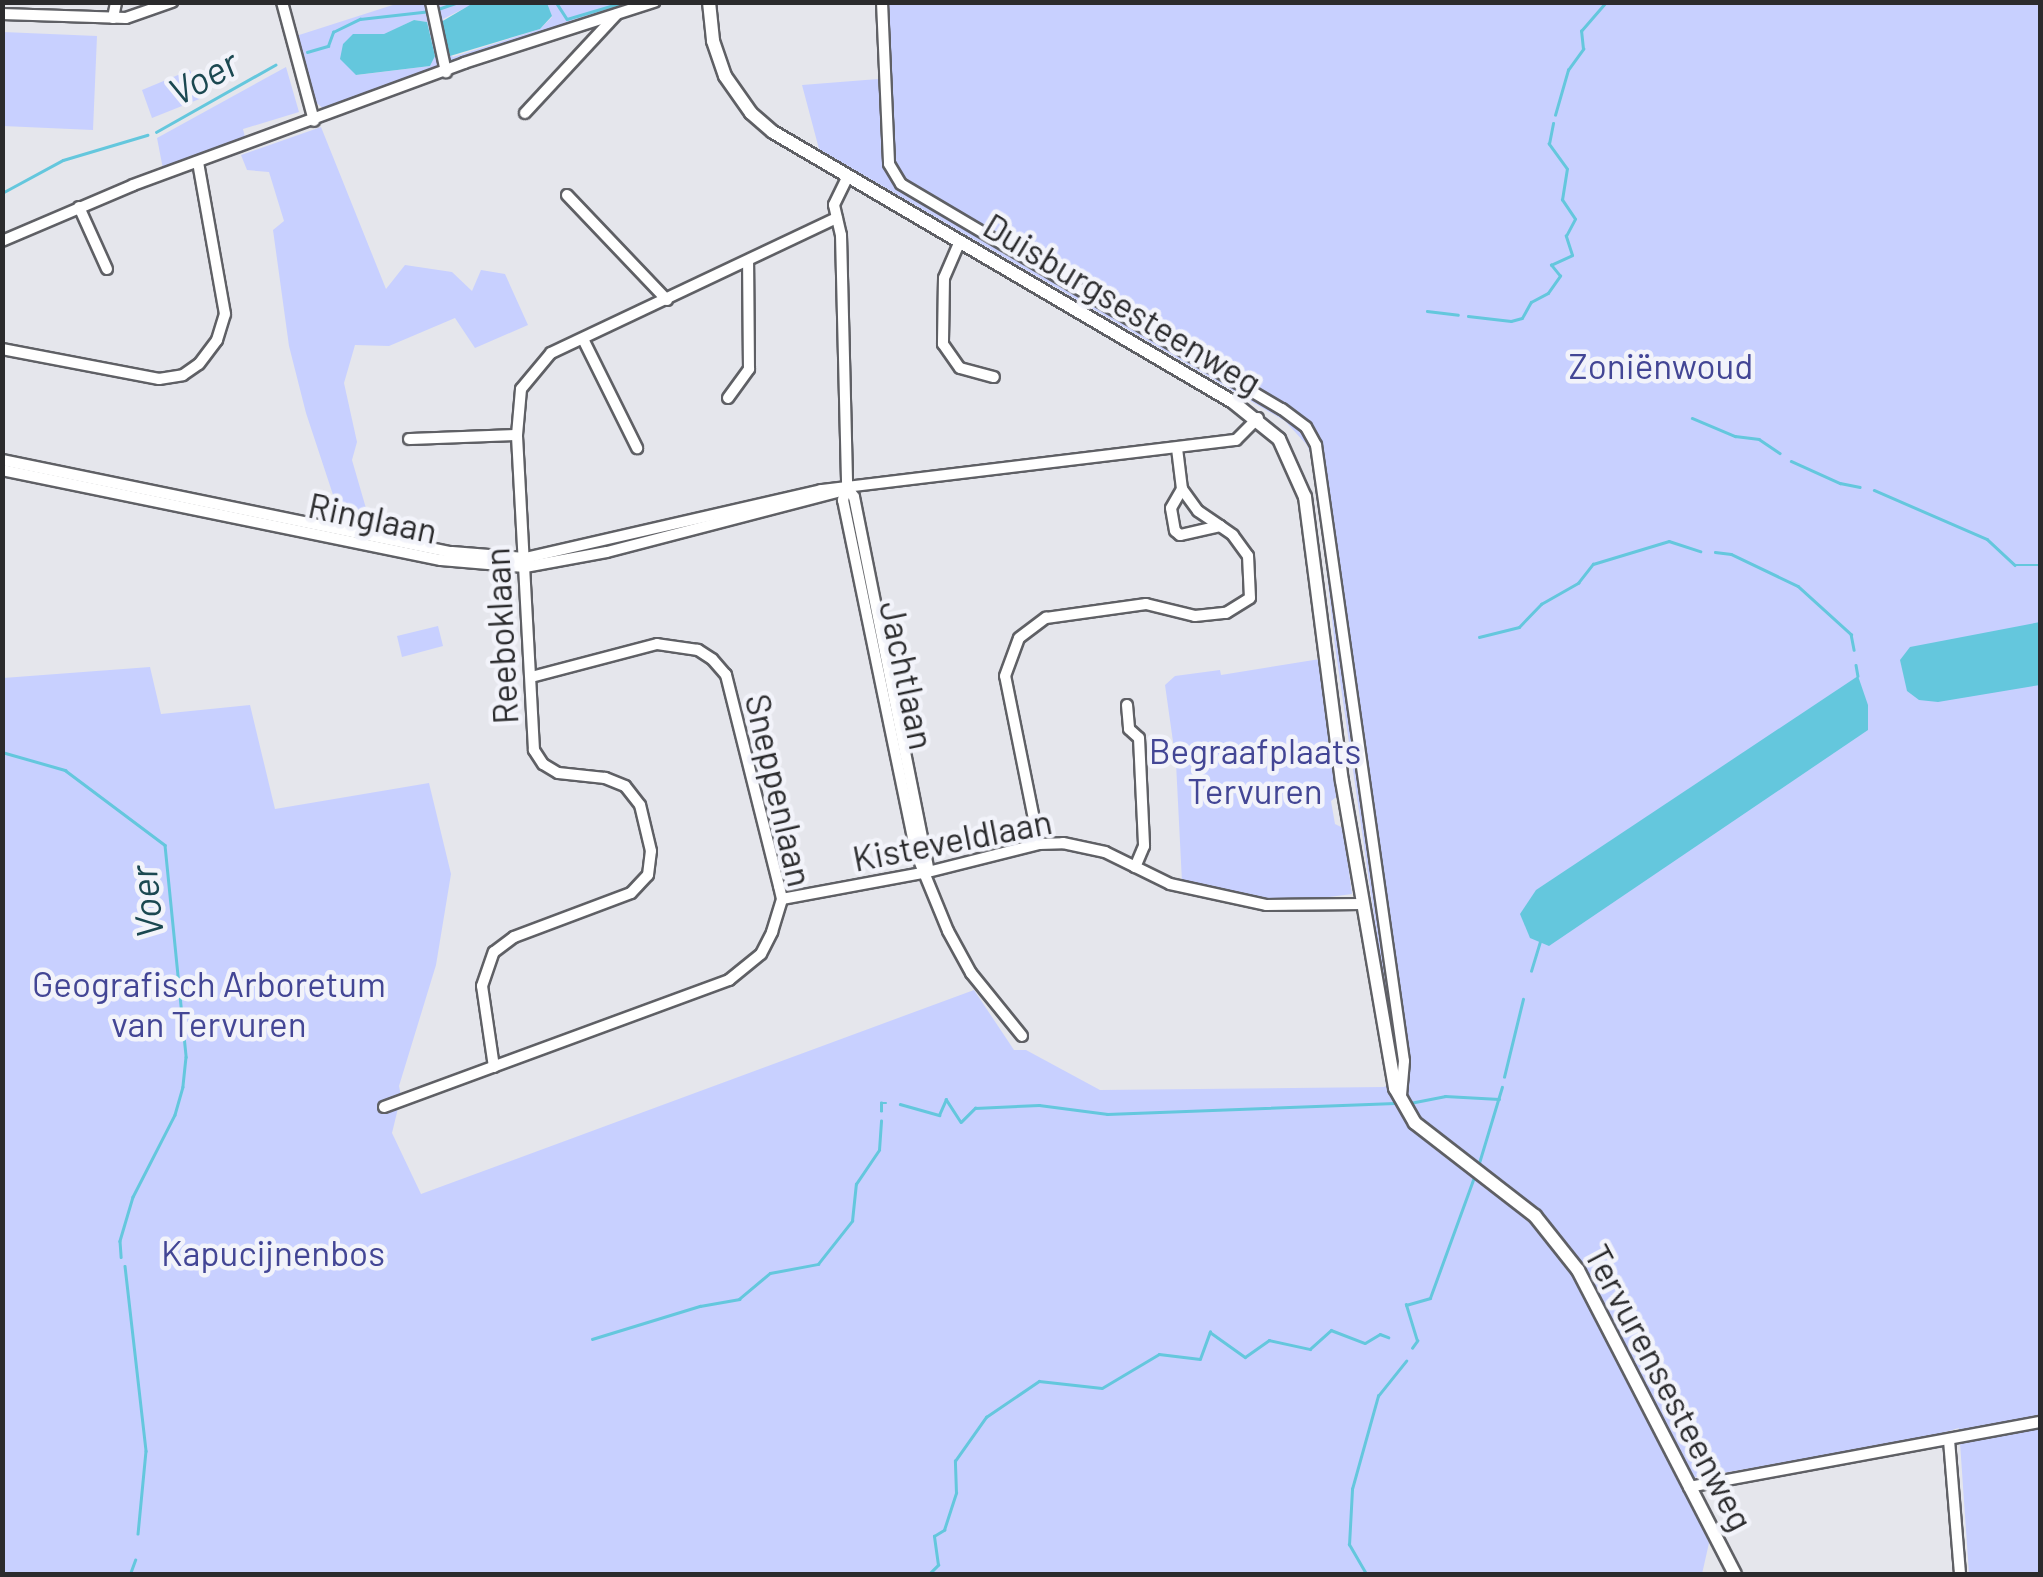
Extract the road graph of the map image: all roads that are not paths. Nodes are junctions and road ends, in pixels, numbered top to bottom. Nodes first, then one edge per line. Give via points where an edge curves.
1 (116, 2) edge
2 (172, 2) edge
3 (282, 2) edge
4 (654, 2) edge
5 (709, 2) edge
6 (882, 2) edge
7 (432, 8) edge
8 (2, 14) edge
9 (617, 14) junction
10 (113, 18) junction
11 (446, 72) junction
12 (525, 113) dead end
13 (314, 120) junction
14 (198, 162) junction
15 (848, 176) junction
16 (567, 195) dead end
17 (79, 206) junction
18 (836, 218) junction
19 (960, 240) junction
20 (2, 241) edge
21 (748, 262) junction
22 (107, 269) dead end
23 (667, 300) junction
24 (584, 339) junction
25 (2, 349) edge
26 (994, 378) dead end
27 (728, 398) dead end
28 (1258, 418) junction
29 (517, 436) junction
30 (409, 439) dead end
31 (637, 448) dead end
32 (1177, 448) junction
33 (2, 460) edge
34 (2, 470) edge
35 (847, 488) junction
36 (1182, 490) junction
37 (1220, 526) junction
38 (525, 562) junction
39 (531, 677) junction
40 (1127, 705) dead end
41 (1039, 844) junction
42 (1136, 867) junction
43 (928, 872) junction
44 (782, 899) junction
45 (1362, 904) junction
46 (1022, 1036) dead end
47 (494, 1067) junction
48 (1400, 1101) junction
49 (384, 1107) dead end
50 (1409, 1116) joint
51 (2040, 1422) edge
52 (1949, 1440) junction
53 (1689, 1487) junction
54 (1735, 1574) edge
55 (1960, 1574) edge

1 - 10 street
2 - 10 street
3 - 13 street
4 - 9 street
5 - 15 street, Duisburgsesteenweg via 713,41 736,94 773,132
6 - 48 street via 889,164 901,184 1306,427 1320,462 1404,1061
7 - 11 street
8 - 10 street
9 - 11 street
9 - 12 street
11 - 13 street
13 - 14 street
14 - 17 street
14 - 25 street via 224,297 222,329 199,364 158,379
15 - 18 street, Jachtlaan via 834,205
15 - 19 street, Duisburgsesteenweg
16 - 23 street
17 - 20 street
17 - 22 street
18 - 21 street, Reeboklaan
18 - 35 street, Jachtlaan
19 - 26 street via 944,278 945,351 960,368
19 - 28 street, Duisburgsesteenweg
21 - 23 street, Reeboklaan
21 - 27 street via 749,370
23 - 24 street, Reeboklaan
24 - 29 street, Reeboklaan via 552,353 530,374 517,404
24 - 31 street
28 - 32 street, Ringlaan via 1236,440
28 - 45 street, Duisburgsesteenweg via 1290,457 1304,498
29 - 30 street
29 - 38 street, Reeboklaan
32 - 35 street, Ringlaan
32 - 36 street
33 - 38 street, Ringlaan
34 - 38 street, Ringlaan via 441,560
35 - 38 street, Ringlaan
35 - 43 street, Jachtlaan via 843,500 916,853
36 - 37 street
36 - 37 street via 1171,508 1174,531
37 - 41 street via 1248,556 1246,604 1195,616 1146,604 1046,618 1031,625 1012,650 1004,676
38 - 39 street, Reeboklaan
39 - 44 street, Sneppenlaan via 657,644 712,658 726,675
39 - 47 street, Reeboklaan via 537,758 558,773 625,786 640,805 651,864 632,893 514,936 494,952 482,986
40 - 42 street via 1129,729 1139,738 1144,846
41 - 42 street, Kisteveldlaan via 1084,846
41 - 43 street, Kisteveldlaan
42 - 45 street, Kisteveldlaan via 1183,888 1266,905
43 - 44 street, Kisteveldlaan
43 - 46 street, Jachtlaan via 948,931
44 - 47 street, Sneppenlaan via 769,941 741,973
45 - 48 street, Duisburgsesteenweg
47 - 49 street, Sneppenlaan
48 - 50 street, Duisburgsesteenweg
50 - 53 street, Tervurensesteenweg via 1547,1227 1578,1270
51 - 52 street
52 - 53 street
52 - 55 street
53 - 54 street, Tervurensesteenweg

